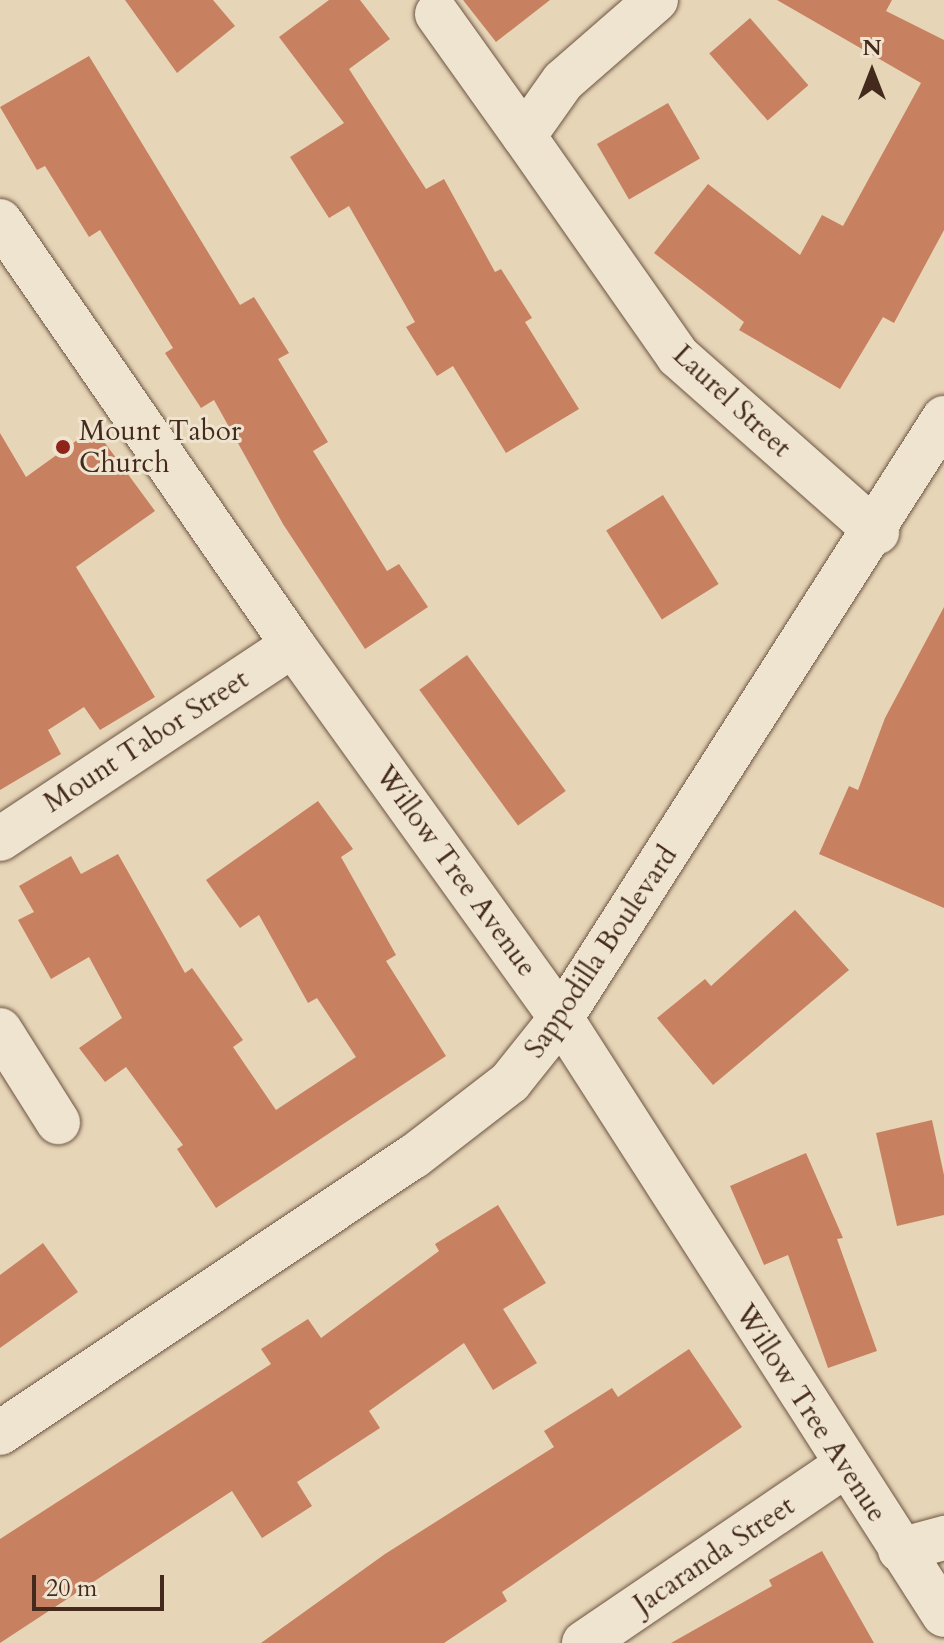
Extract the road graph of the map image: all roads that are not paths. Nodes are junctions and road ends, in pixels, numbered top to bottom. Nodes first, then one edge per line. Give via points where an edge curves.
1 (656, 0) edge
2 (437, 14) dead end
3 (524, 136) junction
4 (0, 221) edge
5 (944, 418) edge
6 (877, 532) junction
7 (293, 645) junction
8 (0, 839) edge
9 (561, 1018) junction
10 (0, 1030) edge
11 (58, 1122) dead end
12 (0, 1433) edge
13 (844, 1466) junction
14 (944, 1538) edge
15 (900, 1550) junction
16 (944, 1615) edge
17 (584, 1643) edge

1 - 3 street via 563,81
2 - 3 street, Laurel Street
3 - 6 street, Laurel Street via 678,356
4 - 7 street, Willow Tree Avenue
5 - 6 street, Sappodilla Boulevard
6 - 9 street, Sappodilla Boulevard
7 - 8 street, Mount Tabor Street
7 - 9 street, Willow Tree Avenue
9 - 12 street, Sappodilla Boulevard via 510,1082 413,1157
9 - 13 street, Willow Tree Avenue
10 - 11 street
13 - 15 street, Willow Tree Avenue
13 - 17 street, Jacaranda Street
14 - 15 street
15 - 16 street, Willow Tree Avenue

